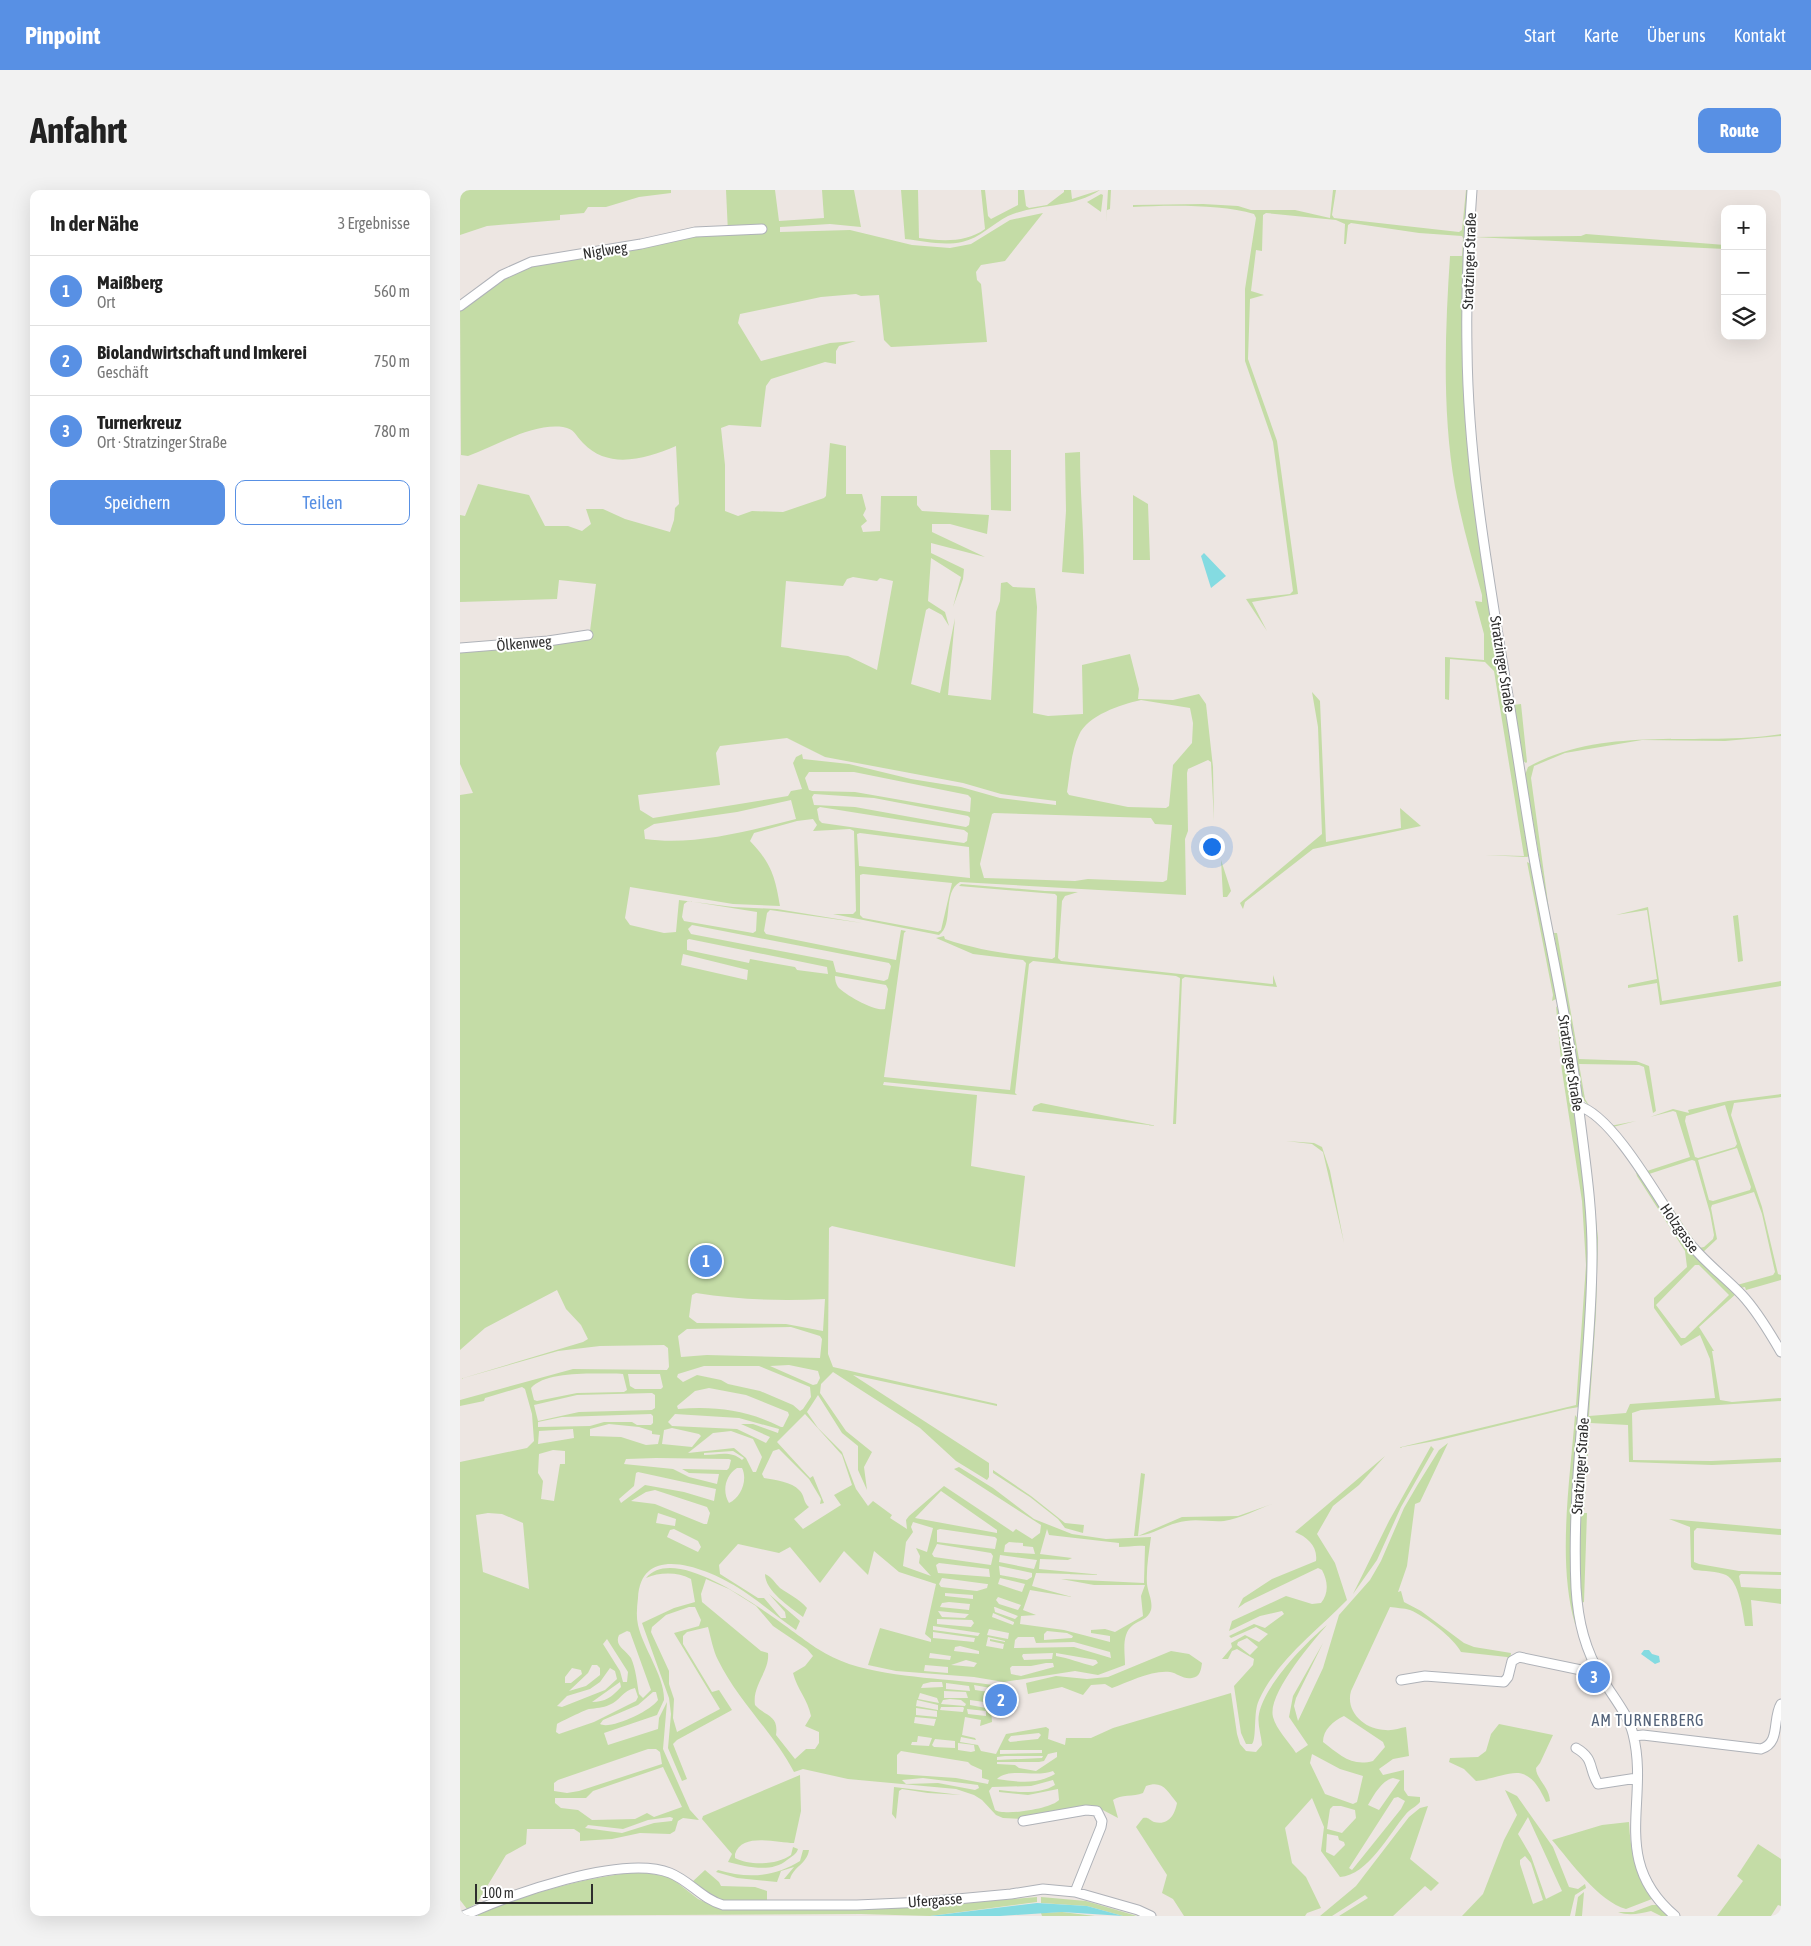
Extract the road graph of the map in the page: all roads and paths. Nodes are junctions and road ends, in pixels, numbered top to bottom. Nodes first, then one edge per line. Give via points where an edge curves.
1 (1472, 190) edge
2 (762, 229) dead end
3 (460, 306) edge
4 (588, 635) dead end
5 (460, 648) edge
6 (1578, 1106) junction
7 (1781, 1352) edge
8 (1597, 1669) junction
9 (1401, 1680) dead end
10 (1781, 1704) edge
11 (1634, 1736) junction
12 (1576, 1748) dead end
13 (1637, 1778) junction
14 (1023, 1821) dead end
15 (1075, 1892) junction
16 (463, 1916) edge
17 (1151, 1916) edge
18 (1675, 1916) edge

1 - 6 street, Stratzinger Straße via 1467,352 1477,492 1534,859 1561,995
2 - 3 street, Niglweg via 695,232 531,262 502,275
4 - 5 street, Ölkenweg
6 - 7 street, Holzgasse via 1592,1112 1619,1139 1684,1236 1705,1261 1747,1300
6 - 8 street, Stratzinger Straße via 1592,1256 1574,1546 1579,1624
8 - 9 street via 1581,1670 1519,1658 1512,1661 1504,1682 1425,1676
8 - 11 street, Stratzinger Straße
10 - 11 street via 1776,1735 1771,1745 1761,1749
11 - 13 street, Stratzinger Straße
12 - 13 street via 1586,1753 1598,1784
13 - 18 street, Stratzinger Straße via 1634,1822 1639,1858 1649,1885
14 - 15 street via 1097,1811 1101,1827
15 - 16 street, Ufergasse via 1042,1889 944,1900 857,1905 723,1905 702,1896 671,1873 640,1868 556,1883
15 - 17 street, Ufergasse

